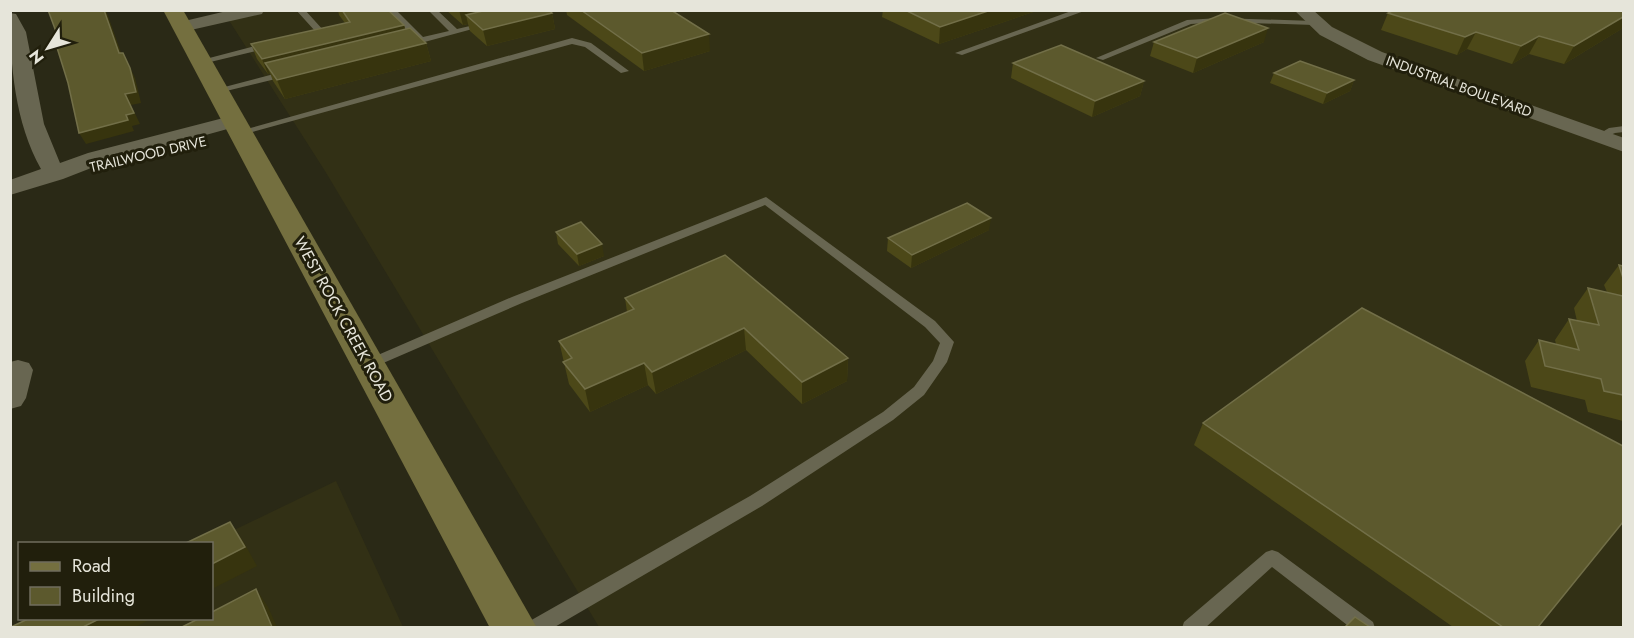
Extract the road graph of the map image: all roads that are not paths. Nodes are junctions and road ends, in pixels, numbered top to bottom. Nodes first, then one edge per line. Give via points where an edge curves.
1 (256, 10) edge
2 (300, 10) edge
3 (391, 10) edge
4 (432, 10) edge
5 (1083, 10) edge
6 (1308, 16) edge
7 (10, 18) edge
8 (178, 19) edge
9 (496, 21) edge
10 (455, 32) junction
11 (299, 38) edge
12 (421, 40) junction
13 (277, 43) edge
14 (401, 45) edge
15 (959, 53) dead end
16 (1100, 58) dead end
17 (202, 61) junction
18 (624, 71) dead end
19 (294, 72) edge
20 (218, 90) junction
21 (238, 126) junction
22 (1623, 129) edge
23 (1599, 137) junction
24 (1623, 146) edge
25 (55, 174) junction
26 (10, 188) edge
27 (369, 364) junction
28 (514, 627) edge
29 (535, 627) edge
30 (1191, 627) edge
31 (1366, 627) edge

1 - 8 street
2 - 11 lane via 321,33
3 - 12 lane
4 - 10 lane
5 - 15 lane
6 - 16 lane via 1190,22
6 - 23 street, INDUSTRIAL BOULEVARD via 1349,44 1383,60
7 - 25 street via 17,32 35,130
8 - 17 main road, WEST ROCK CREEK ROAD
9 - 10 lane
10 - 12 lane
12 - 14 lane
13 - 17 lane
17 - 20 main road, WEST ROCK CREEK ROAD
18 - 21 lane via 588,45 572,41
19 - 20 lane
20 - 21 main road, WEST ROCK CREEK ROAD
21 - 25 street, TRAILWOOD DRIVE via 103,167
21 - 27 main road, WEST ROCK CREEK ROAD
22 - 23 lane
23 - 24 street, INDUSTRIAL BOULEVARD
25 - 26 street, TRAILWOOD DRIVE
27 - 28 main road, WEST ROCK CREEK ROAD
27 - 29 lane via 766,200 921,317 947,342 940,363 920,391 888,416 756,501
30 - 31 lane via 1272,557

